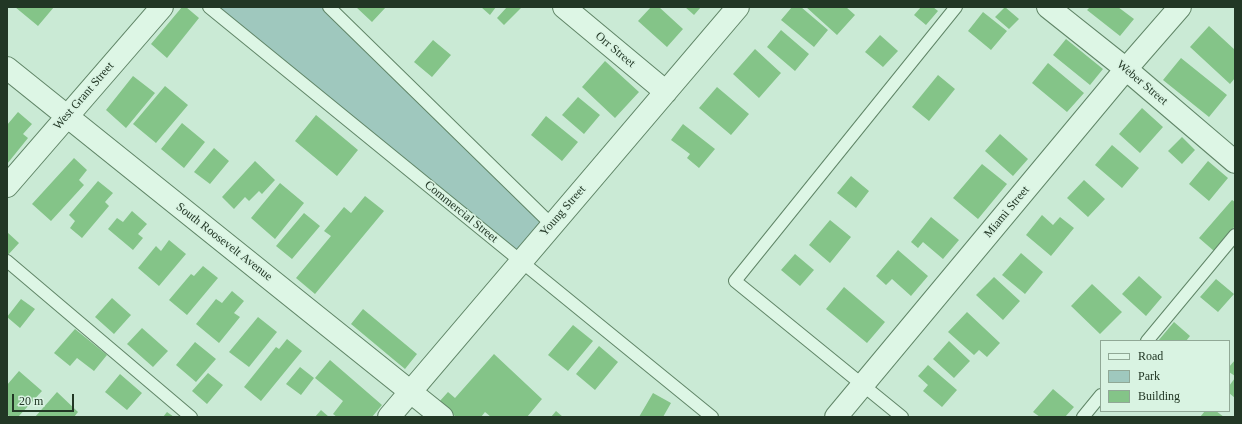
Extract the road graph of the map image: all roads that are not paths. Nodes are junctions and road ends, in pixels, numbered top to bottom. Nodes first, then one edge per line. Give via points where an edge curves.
1 (162, 7) edge
2 (209, 7) edge
3 (329, 7) edge
4 (564, 7) edge
5 (738, 7) edge
6 (956, 7) edge
7 (1048, 7) edge
8 (1180, 7) edge
9 (7, 68) edge
10 (1126, 69) junction
11 (666, 92) junction
12 (66, 117) junction
13 (1235, 162) edge
14 (7, 186) edge
15 (552, 225) junction
16 (1235, 236) edge
17 (7, 261) edge
18 (521, 261) junction
19 (1147, 340) edge
20 (863, 385) junction
21 (412, 391) junction
22 (1100, 396) edge
23 (191, 417) edge
24 (389, 417) edge
25 (442, 417) edge
26 (712, 417) edge
27 (836, 417) edge
28 (902, 417) edge
29 (1083, 417) edge

1 - 12 street, West Grant Street
2 - 18 lane, Commercial Street
3 - 15 lane
4 - 11 street, Orr Street
5 - 11 street, Young Street
6 - 20 lane via 735,281
7 - 10 street, Weber Street
8 - 10 street, Miami Street
9 - 12 street, South Roosevelt Avenue
10 - 13 street, Weber Street
10 - 20 street, Miami Street
11 - 15 street, Young Street
12 - 14 street, West Grant Street
12 - 21 street, South Roosevelt Avenue
15 - 18 street, Young Street
16 - 19 lane
17 - 23 lane
18 - 21 street, Young Street
18 - 26 lane, Commercial Street
20 - 27 street, Miami Street
20 - 28 lane
21 - 24 street, Young Street
21 - 25 street, South Roosevelt Avenue
22 - 29 lane

